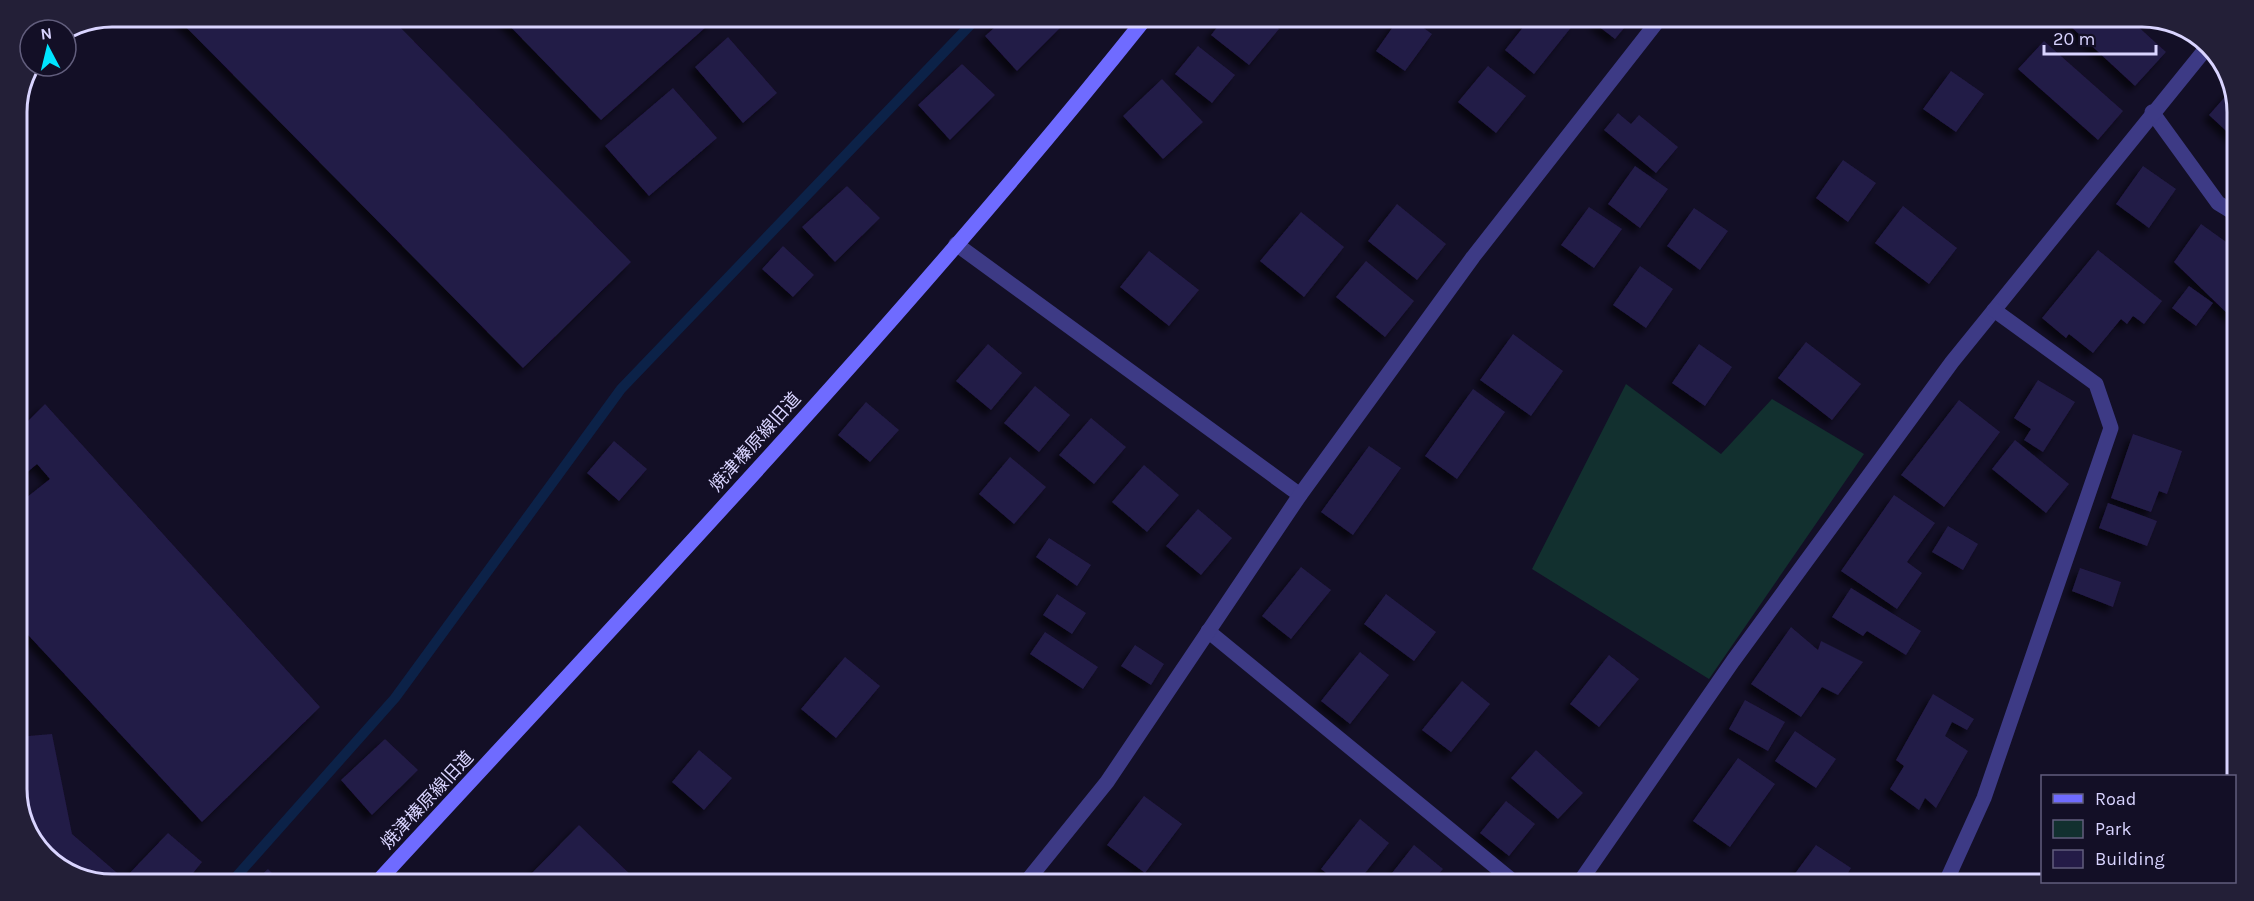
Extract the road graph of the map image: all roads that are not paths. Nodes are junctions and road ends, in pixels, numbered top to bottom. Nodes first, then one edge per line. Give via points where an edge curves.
1 (1138, 27) edge
2 (1653, 27) edge
3 (2202, 53) edge
4 (2152, 112) junction
5 (2227, 208) edge
6 (956, 244) junction
7 (1994, 310) junction
8 (1300, 495) junction
9 (1208, 631) junction
10 (385, 874) edge
11 (1034, 874) edge
12 (1504, 874) edge
13 (1585, 874) edge
14 (1950, 874) edge

1 - 6 street, 焼津榛原線旧道
2 - 8 street via 1473,257
3 - 4 street
4 - 5 street via 2218,203
4 - 7 street
6 - 8 street
6 - 10 street, 焼津榛原線旧道 via 764,462
7 - 13 street via 1733,661
7 - 14 street via 2096,384 2111,428 1984,798
8 - 9 street
9 - 11 street via 1107,782
9 - 12 street

